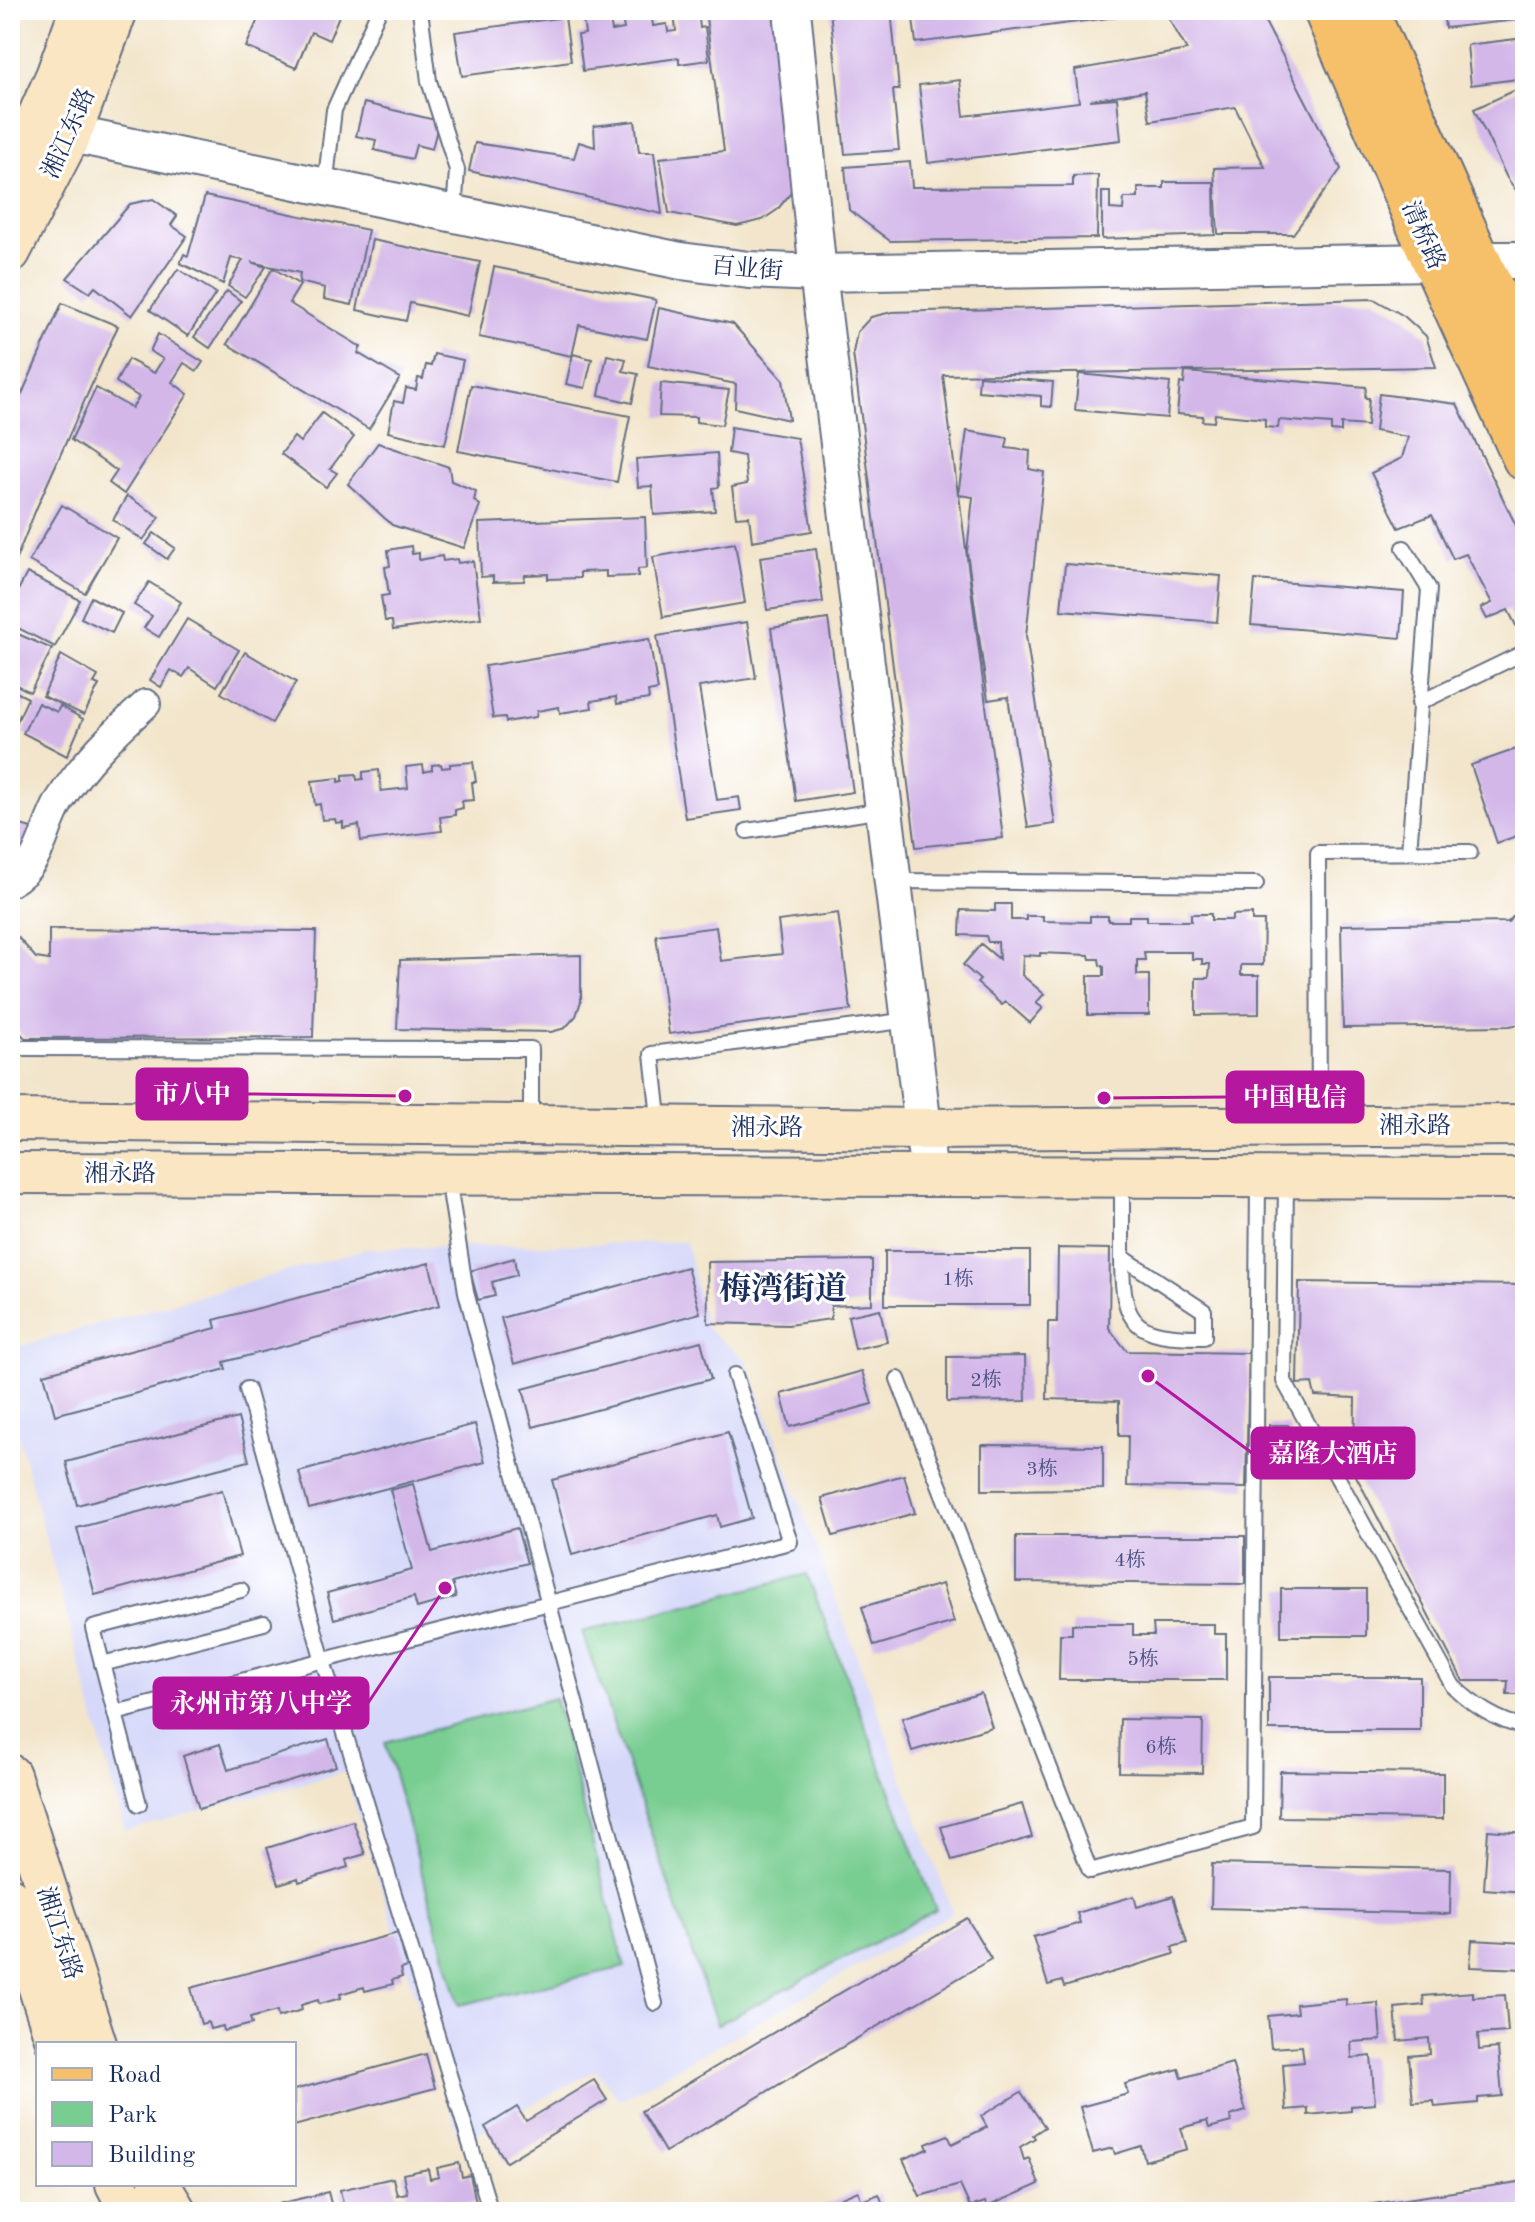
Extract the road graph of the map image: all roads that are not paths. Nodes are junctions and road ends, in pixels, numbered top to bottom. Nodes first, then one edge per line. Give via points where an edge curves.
1 (80, 10) edge
2 (117, 10) edge
3 (379, 10) edge
4 (420, 10) edge
5 (792, 10) edge
6 (1326, 10) edge
7 (1365, 10) edge
8 (71, 134) junction
9 (10, 179) edge
10 (325, 187) junction
11 (454, 213) junction
12 (10, 252) edge
13 (1525, 260) edge
14 (1456, 261) junction
15 (818, 273) junction
16 (1525, 364) edge
17 (1525, 458) edge
18 (1404, 548) dead end
19 (1525, 652) edge
20 (1419, 703) junction
21 (146, 704) dead end
22 (884, 810) junction
23 (747, 831) dead end
24 (1409, 852) junction
25 (1470, 852) dead end
26 (892, 881) junction
27 (10, 882) edge
28 (1256, 884) dead end
29 (910, 1020) junction
30 (17, 1048) dead end
31 (10, 1120) edge
32 (531, 1125) junction
33 (1319, 1125) junction
34 (1525, 1125) edge
35 (660, 1126) junction
36 (923, 1129) junction
37 (10, 1173) edge
38 (447, 1174) junction
39 (929, 1176) junction
40 (1122, 1177) junction
41 (1272, 1177) junction
42 (1525, 1178) edge
43 (1122, 1257) junction
44 (735, 1375) dead end
45 (898, 1379) dead end
46 (247, 1389) dead end
47 (241, 1590) dead end
48 (549, 1603) junction
49 (264, 1623) dead end
50 (323, 1661) junction
51 (102, 1664) junction
52 (115, 1713) junction
53 (1525, 1727) edge
54 (10, 1775) edge
55 (139, 1804) dead end
56 (10, 1898) edge
57 (655, 2003) dead end
58 (56, 2042) edge
59 (95, 2042) edge
60 (117, 2186) edge
61 (160, 2186) edge
62 (131, 2212) edge
63 (176, 2212) edge
64 (485, 2212) edge

1 - 9 main road, 湘江东路
2 - 8 main road, 湘江东路
3 - 10 lane via 334,110
4 - 11 lane via 429,81 457,170
5 - 15 street
6 - 14 main road, 清桥路
7 - 14 main road, 清桥路
8 - 10 street, 百业街
8 - 12 main road, 湘江东路
10 - 11 street, 百业街
11 - 15 street, 百业街 via 681,261
13 - 14 street, 百业街
14 - 15 street, 百业街
14 - 16 main road, 清桥路
14 - 17 main road, 清桥路
15 - 22 street
18 - 20 lane via 1429,589
19 - 20 lane
20 - 24 lane
21 - 27 street via 82,771 59,802 38,856
22 - 23 lane
22 - 26 street
24 - 25 lane
24 - 33 lane via 1318,853
26 - 28 lane
26 - 29 street
29 - 35 lane via 652,1054
29 - 36 street
30 - 32 lane via 531,1049
31 - 32 main road, 湘永路
32 - 35 main road, 湘永路
33 - 34 main road, 湘永路
33 - 36 main road, 湘永路
35 - 36 main road, 湘永路
36 - 39 street
37 - 38 main road, 湘永路
38 - 39 main road, 湘永路
38 - 48 lane via 466,1292
39 - 40 main road, 湘永路
40 - 41 main road, 湘永路
40 - 43 lane
41 - 42 main road, 湘永路
41 - 45 lane via 1253,1827 1090,1871
41 - 53 lane via 1284,1381 1453,1686 1468,1701
43 - 43 lane via 1204,1311 1204,1337 1170,1337 1135,1322 1126,1310
44 - 48 lane via 790,1542
46 - 50 lane
47 - 51 lane via 93,1628
48 - 50 lane
48 - 57 lane
49 - 51 lane
50 - 52 lane
50 - 64 lane via 490,2209
51 - 52 lane
52 - 55 lane
54 - 59 main road, 湘江东路
56 - 58 main road, 湘江东路
60 - 62 main road
61 - 63 main road

